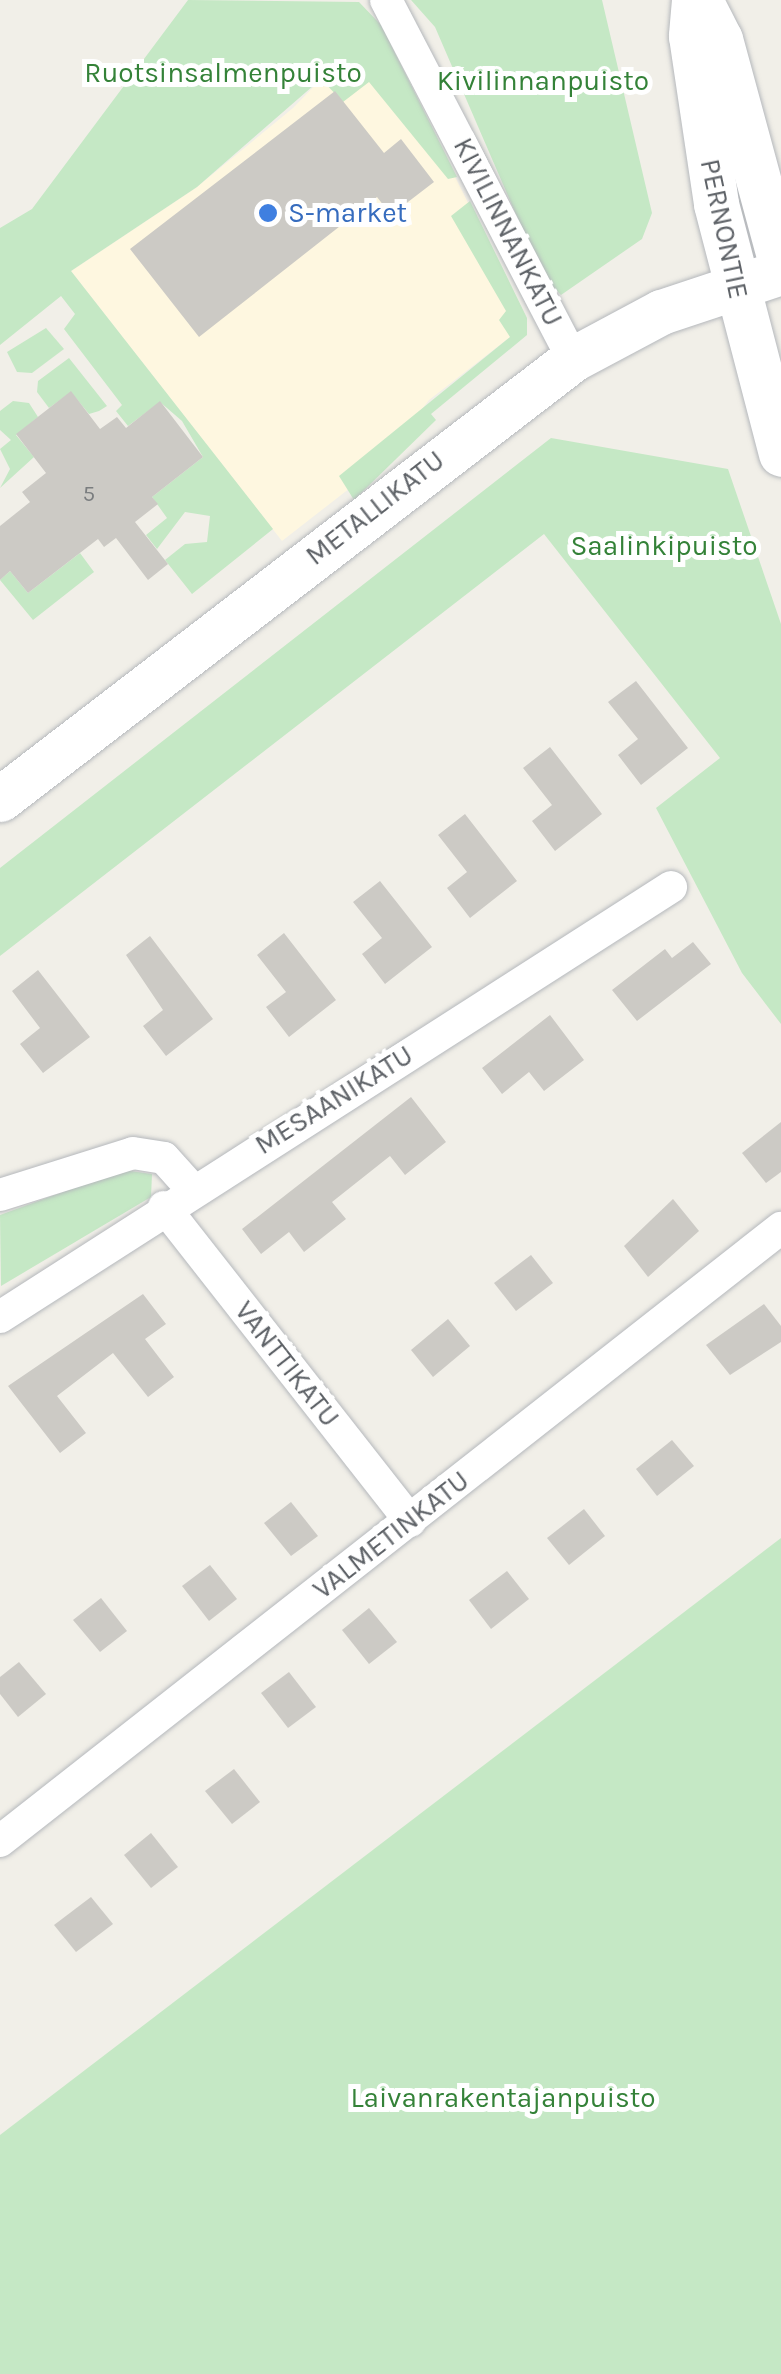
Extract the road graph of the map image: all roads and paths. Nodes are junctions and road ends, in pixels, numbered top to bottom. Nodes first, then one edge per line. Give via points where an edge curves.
1 (386, 0) edge
2 (697, 0) edge
3 (781, 264) edge
4 (781, 272) edge
5 (734, 287) junction
6 (574, 359) junction
7 (781, 454) edge
8 (0, 799) edge
9 (671, 887) dead end
10 (192, 1189) junction
11 (0, 1196) edge
12 (164, 1207) junction
13 (781, 1228) edge
14 (0, 1317) edge
15 (410, 1521) junction
16 (0, 1841) edge

1 - 6 street, KIVILINNANKATU
2 - 3 street, PERNONTIE via 720,38
2 - 5 street, PERNONTIE via 691,36
4 - 5 street, METALLIKATU
5 - 6 street, METALLIKATU via 661,312
5 - 7 street, PERNONTIE
6 - 8 street, METALLIKATU
9 - 10 street, MESAANIKATU
10 - 11 street via 164,1158 133,1154
10 - 12 street, MESAANIKATU
12 - 14 street, MESAANIKATU
12 - 15 street, VANTTIKATU
13 - 15 street, VALMETINKATU
15 - 16 street, VALMETINKATU

